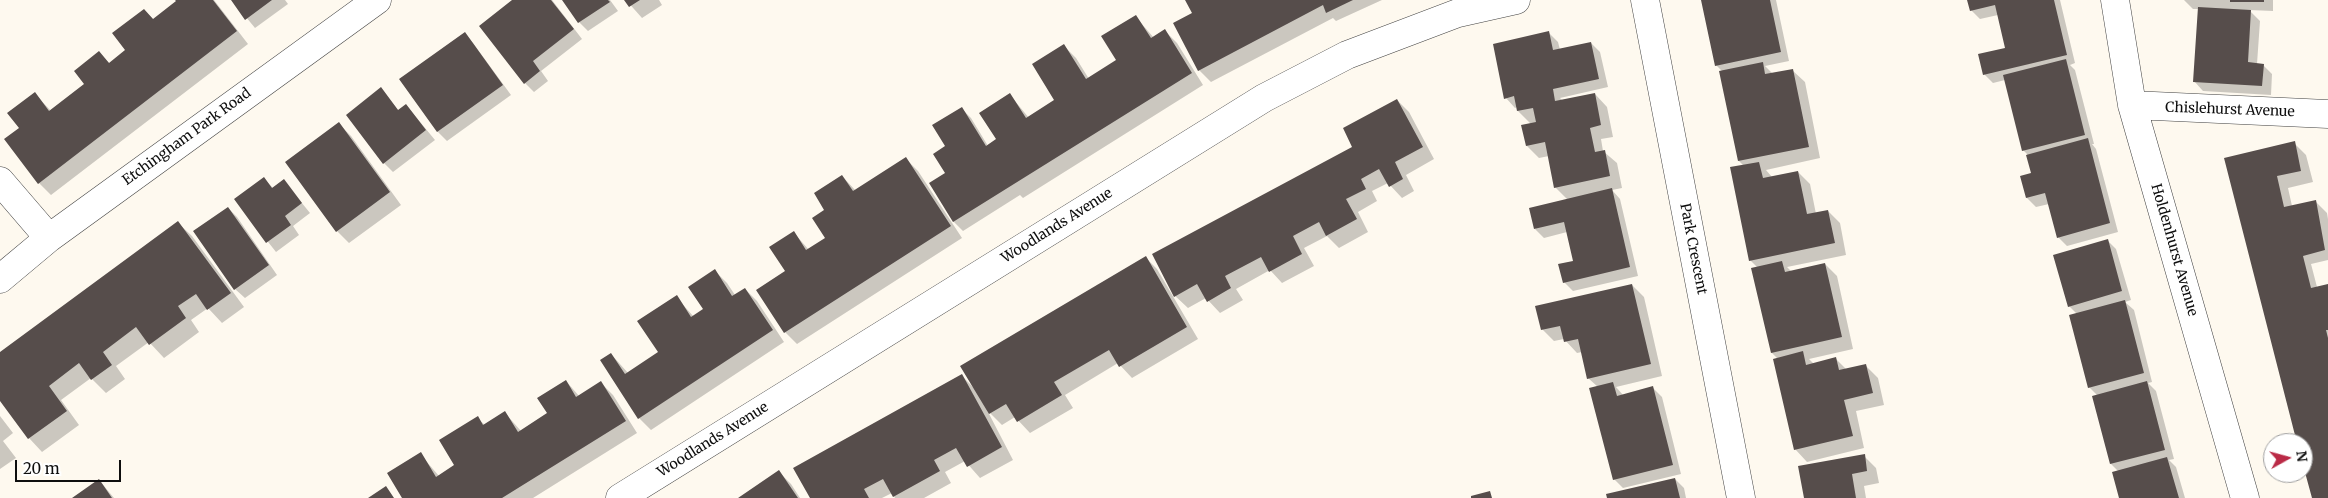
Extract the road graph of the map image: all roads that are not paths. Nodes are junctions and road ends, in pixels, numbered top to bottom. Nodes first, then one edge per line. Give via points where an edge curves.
1 (377, 0) edge
2 (1516, 0) edge
3 (1645, 0) edge
4 (2116, 0) edge
5 (2132, 105) junction
6 (2328, 114) edge
7 (0, 180) edge
8 (49, 238) junction
9 (0, 279) edge
10 (620, 498) edge
11 (1741, 498) edge
12 (2245, 498) edge

1 - 8 street, Etchingham Park Road
2 - 10 street, Woodlands Avenue via 1458,12 1347,55 1264,98
3 - 11 street, Park Crescent
4 - 5 street, Holdenhurst Avenue
5 - 6 street, Chislehurst Avenue
5 - 12 street, Holdenhurst Avenue
7 - 8 street
8 - 9 street, Etchingham Park Road

